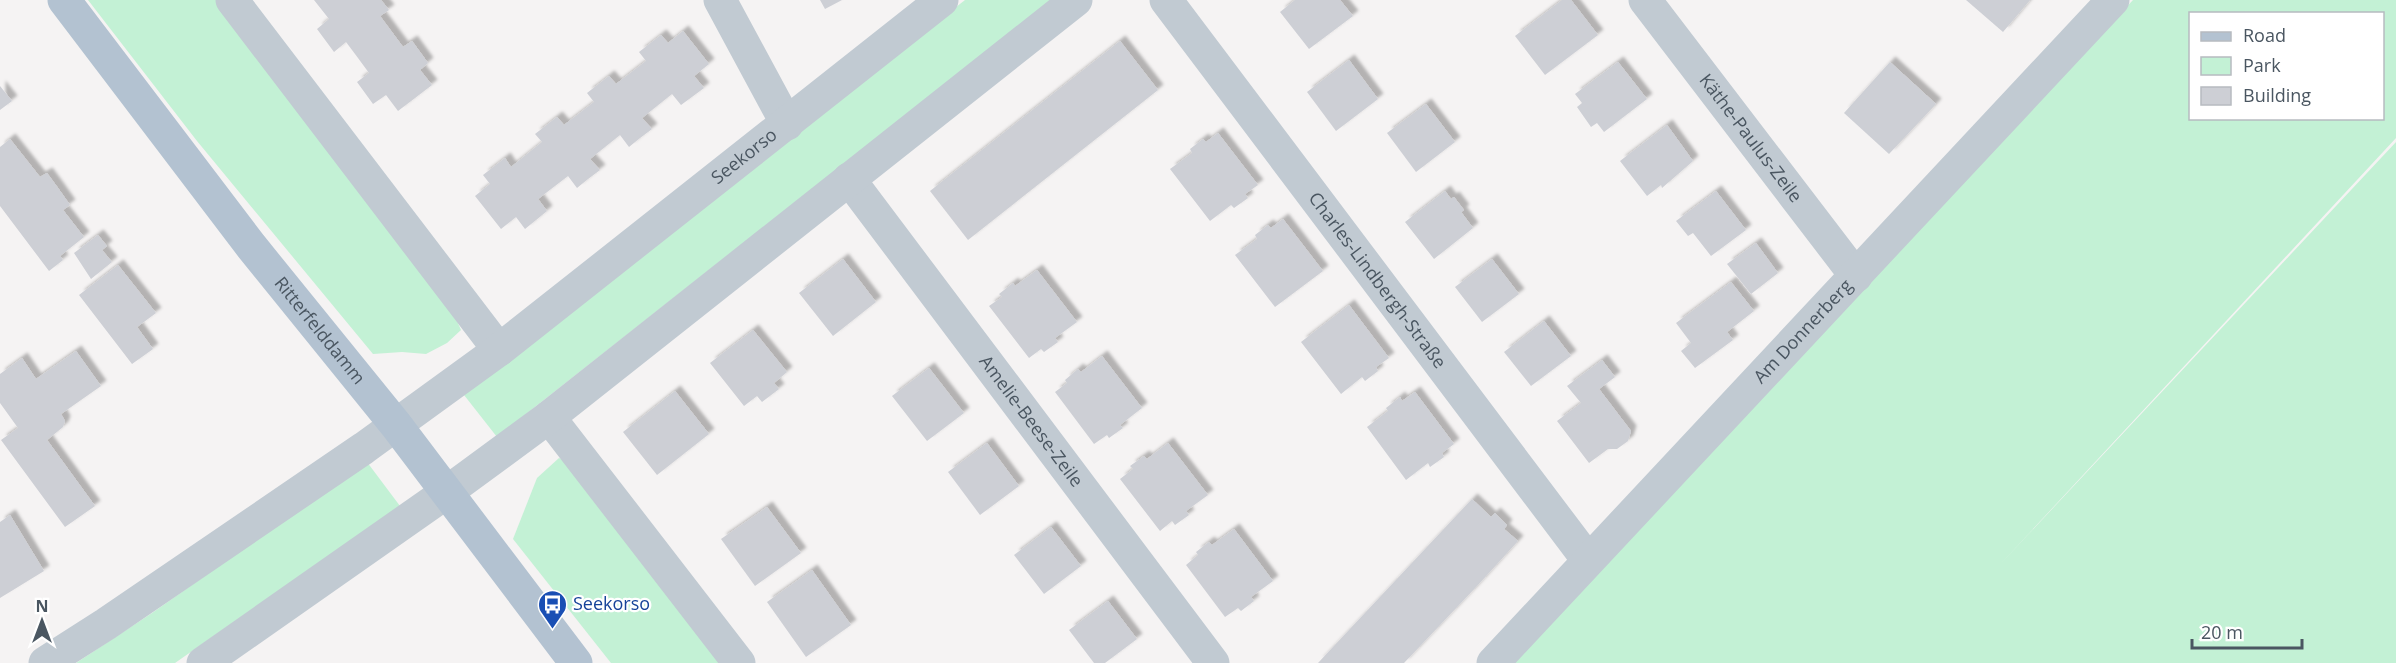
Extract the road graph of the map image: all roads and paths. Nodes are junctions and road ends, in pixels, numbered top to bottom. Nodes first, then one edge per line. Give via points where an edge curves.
1 (64, 0) edge
2 (232, 0) edge
3 (720, 0) edge
4 (942, 0) edge
5 (1076, 0) edge
6 (1166, 0) edge
7 (1645, 0) edge
8 (2108, 2) edge
9 (787, 124) junction
10 (849, 179) junction
11 (1856, 276) junction
12 (499, 350) junction
13 (549, 417) junction
14 (396, 425) junction
15 (447, 492) junction
16 (1588, 560) junction
17 (45, 663) edge
18 (203, 663) edge
19 (576, 663) edge
20 (739, 663) edge
21 (1213, 663) edge
22 (1493, 663) edge

1 - 14 main road, Ritterfelddamm via 244,238
2 - 12 street
3 - 9 street
4 - 9 street, Seekorso
5 - 10 street
6 - 16 street, Charles-Lindbergh-Straße
7 - 11 street, Käthe-Paulus-Zeile
8 - 11 street, Am Donnerberg
9 - 12 street, Seekorso
10 - 13 street
10 - 21 street, Amelie-Beese-Zeile
11 - 16 street, Am Donnerberg
12 - 14 street, Seekorso
13 - 15 street
13 - 20 street
14 - 15 main road, Ritterfelddamm
14 - 17 street, Seekorso
15 - 18 street
15 - 19 main road, Ritterfelddamm
16 - 22 street, Am Donnerberg

